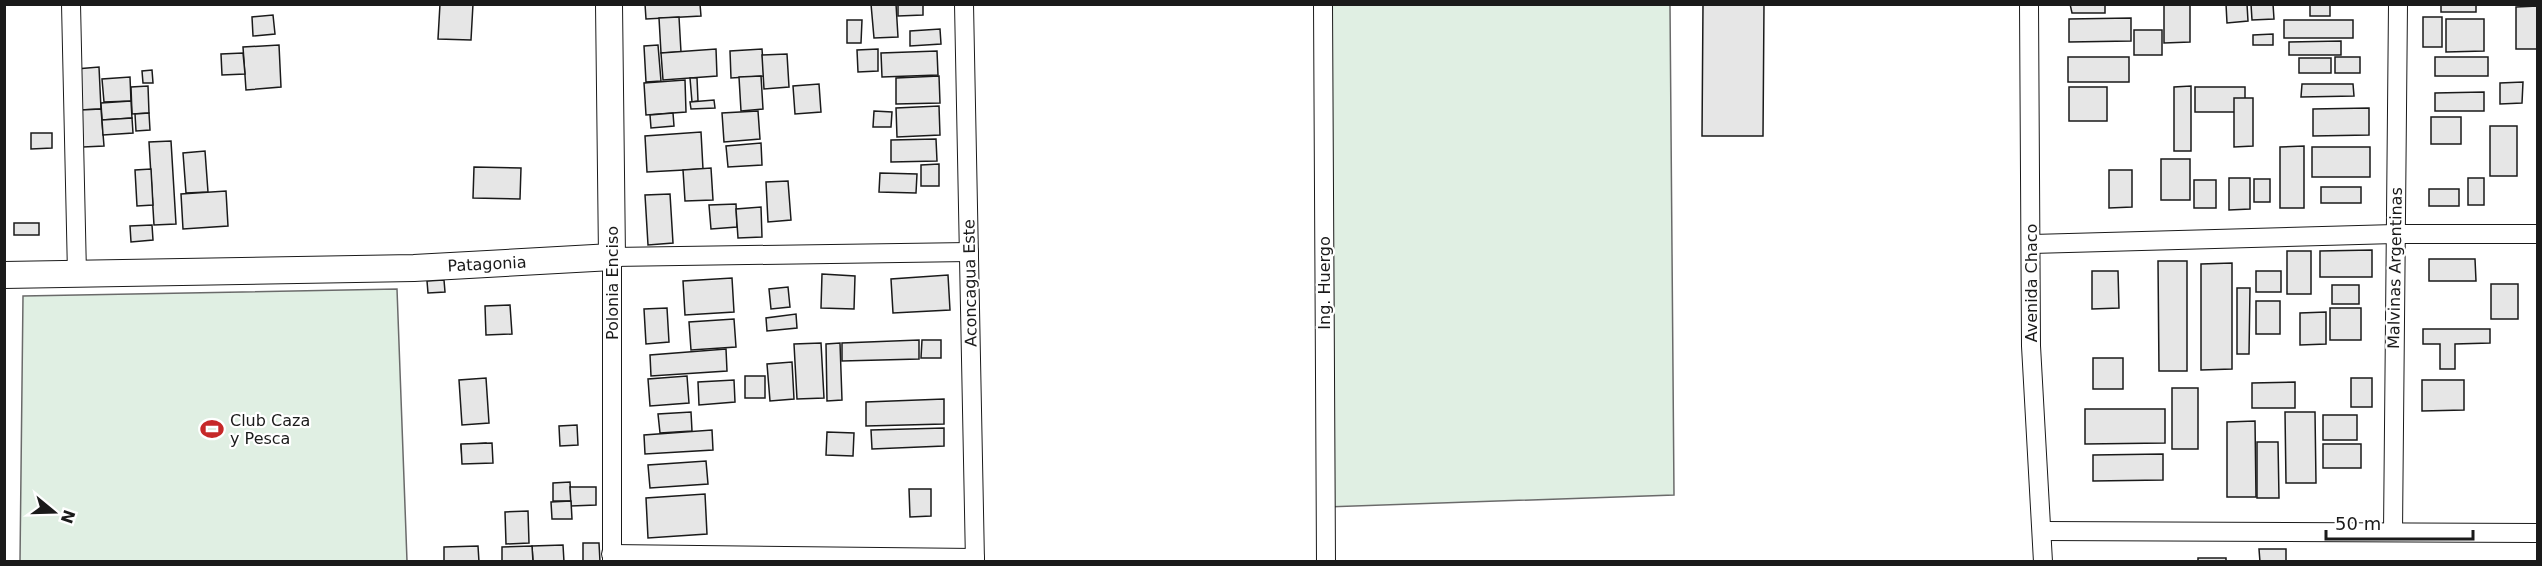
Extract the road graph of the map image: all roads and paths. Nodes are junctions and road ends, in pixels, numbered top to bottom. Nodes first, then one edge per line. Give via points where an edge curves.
1 (71, 4) edge
2 (609, 4) edge
3 (964, 4) edge
4 (1323, 4) edge
5 (2029, 4) edge
6 (2398, 4) edge
7 (2395, 234) junction
8 (2538, 234) edge
9 (2031, 244) junction
10 (969, 252) junction
11 (612, 257) junction
12 (77, 274) junction
13 (4, 275) edge
14 (2042, 531) junction
15 (2393, 532) junction
16 (2538, 532) edge
17 (612, 558) edge
18 (975, 560) edge
19 (1326, 561) edge
20 (2043, 561) edge

1 - 12 street
2 - 11 main road, Polonia Enciso
3 - 10 street, Aconcagua Este
4 - 19 street, Ing. Huergo
5 - 9 street, Avenida Chaco
6 - 7 street, Malvinas Argentinas
7 - 8 street
7 - 9 street
7 - 15 street, Malvinas Argentinas
9 - 14 street, Avenida Chaco via 2031,346
10 - 11 street, Patagonia
10 - 18 street, Aconcagua Este
11 - 12 main road, Patagonia via 414,268
11 - 17 street, Polonia Enciso
12 - 13 main road, Patagonia
14 - 15 street
14 - 20 street, Avenida Chaco
15 - 16 street
17 - 18 street

